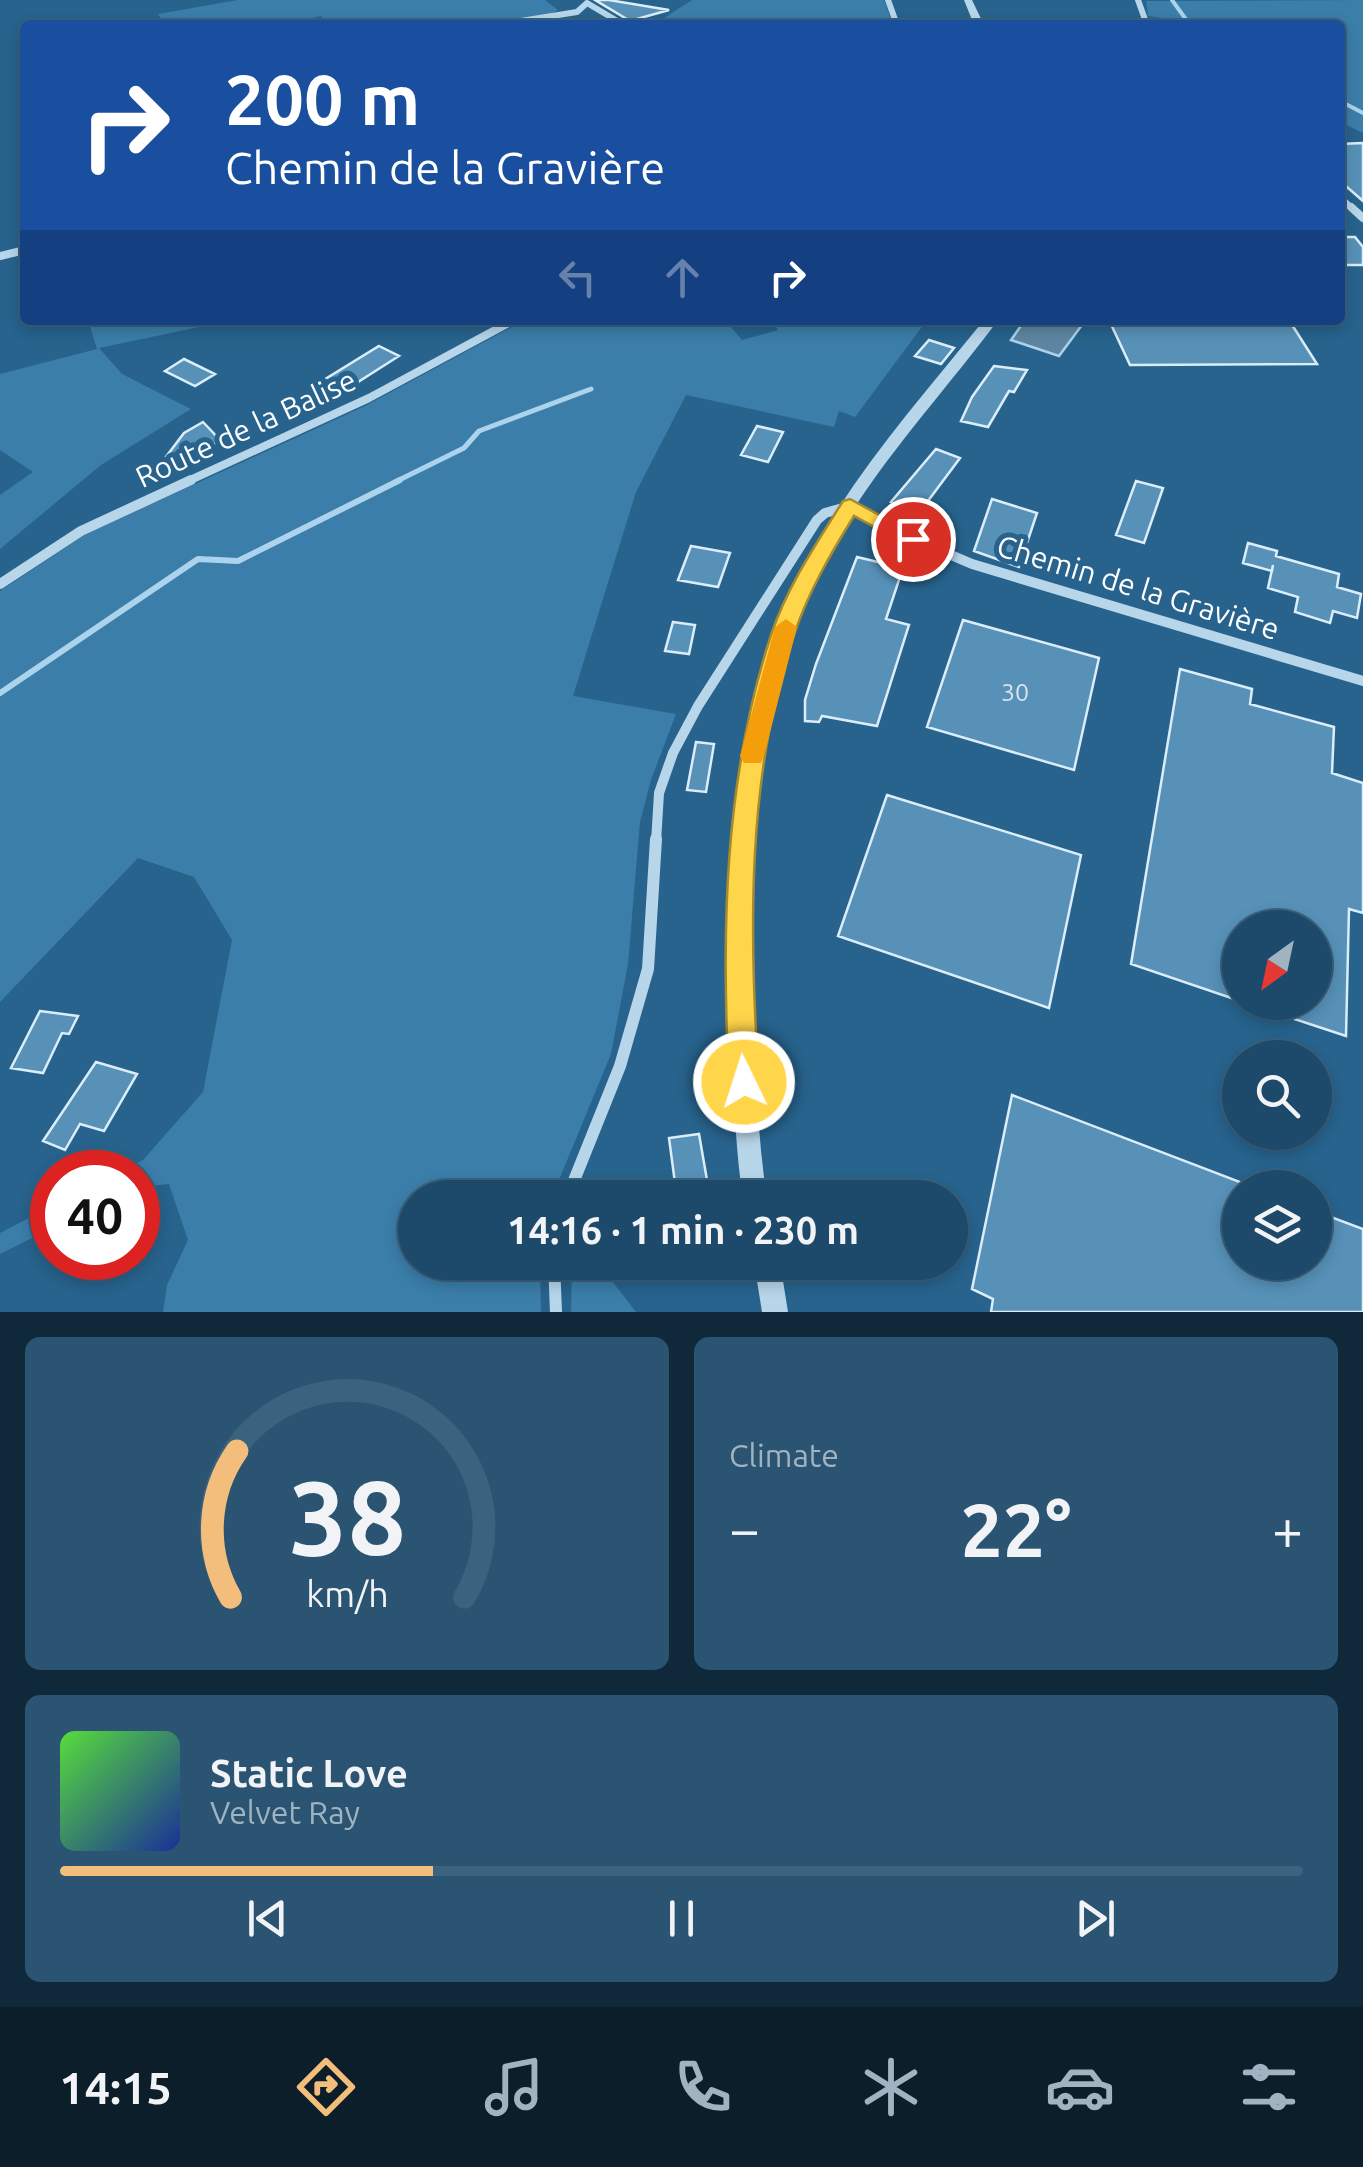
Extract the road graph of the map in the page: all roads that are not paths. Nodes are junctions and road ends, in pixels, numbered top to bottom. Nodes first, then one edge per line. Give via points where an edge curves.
1 (527, 20) edge
2 (615, 20) edge
3 (504, 325) edge
4 (987, 325) edge
5 (850, 506) junction
6 (0, 584) edge
7 (1363, 682) edge
8 (573, 1180) edge
9 (754, 1180) edge
10 (555, 1280) edge
11 (770, 1280) edge
12 (556, 1312) edge
13 (776, 1312) edge

1 - 2 street via 587,4
3 - 6 street, Route de la Balise via 369,398 80,532
4 - 5 street
5 - 7 street, Chemin de la Gravière via 972,564
5 - 8 street via 817,520 673,753 659,793 648,969 624,1054
5 - 9 street via 813,565 783,634 751,763 738,983
10 - 12 street
11 - 13 street

